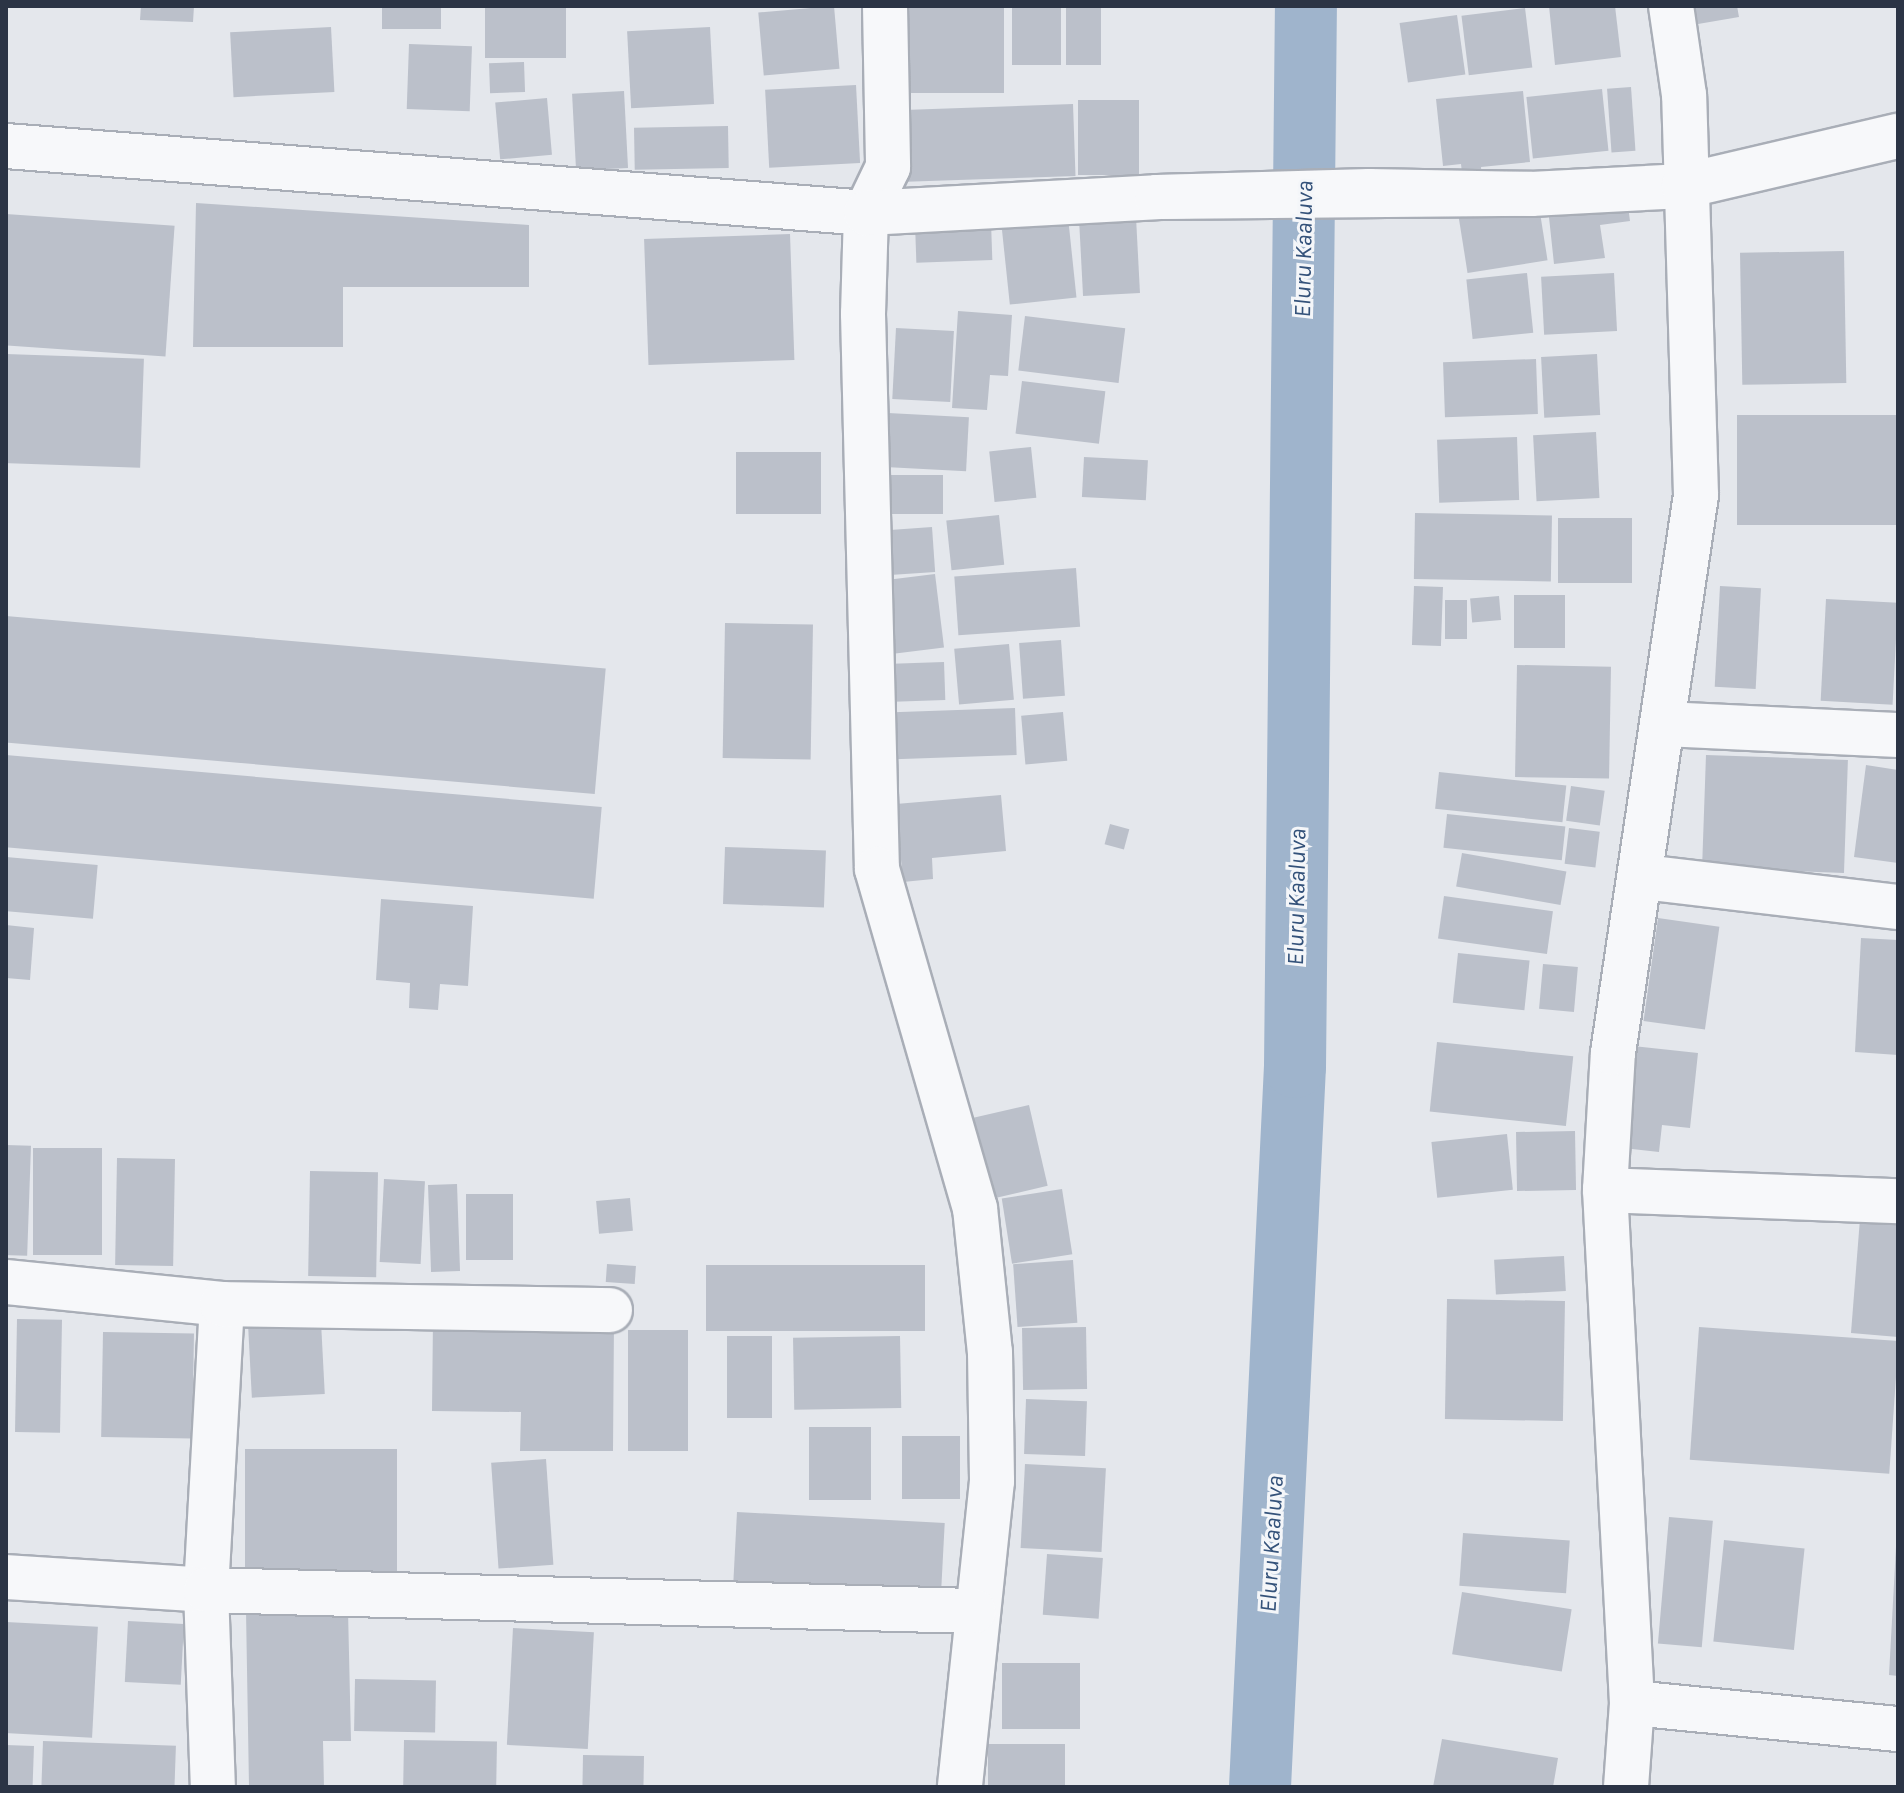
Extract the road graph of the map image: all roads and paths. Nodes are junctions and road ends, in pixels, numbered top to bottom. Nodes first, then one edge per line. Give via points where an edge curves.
1 (885, 6) edge
2 (1671, 6) edge
3 (1898, 136) edge
4 (6, 146) edge
5 (1684, 186) junction
6 (866, 213) junction
7 (1665, 724) junction
8 (1898, 735) edge
9 (1643, 877) junction
10 (1898, 907) edge
11 (1605, 1190) junction
12 (1898, 1201) edge
13 (6, 1282) edge
14 (222, 1304) junction
15 (610, 1310) dead end
16 (6, 1577) edge
17 (206, 1590) junction
18 (974, 1611) junction
19 (1632, 1703) junction
20 (1898, 1729) edge
21 (213, 1787) edge
22 (960, 1787) edge
23 (1626, 1787) edge

1 - 6 street via 888,167
2 - 5 street via 1684,95
3 - 5 street
4 - 6 street
5 - 6 street via 1531,194 1157,197
5 - 7 street via 1696,495
6 - 18 street via 864,568 877,869 975,1208 990,1352 992,1481
7 - 8 street
7 - 9 street
9 - 10 street
9 - 11 street via 1613,1053
11 - 12 street
11 - 19 street
13 - 14 street
14 - 15 street
14 - 17 street
16 - 17 street
17 - 18 street
17 - 21 street
18 - 22 street
19 - 20 street
19 - 23 street

